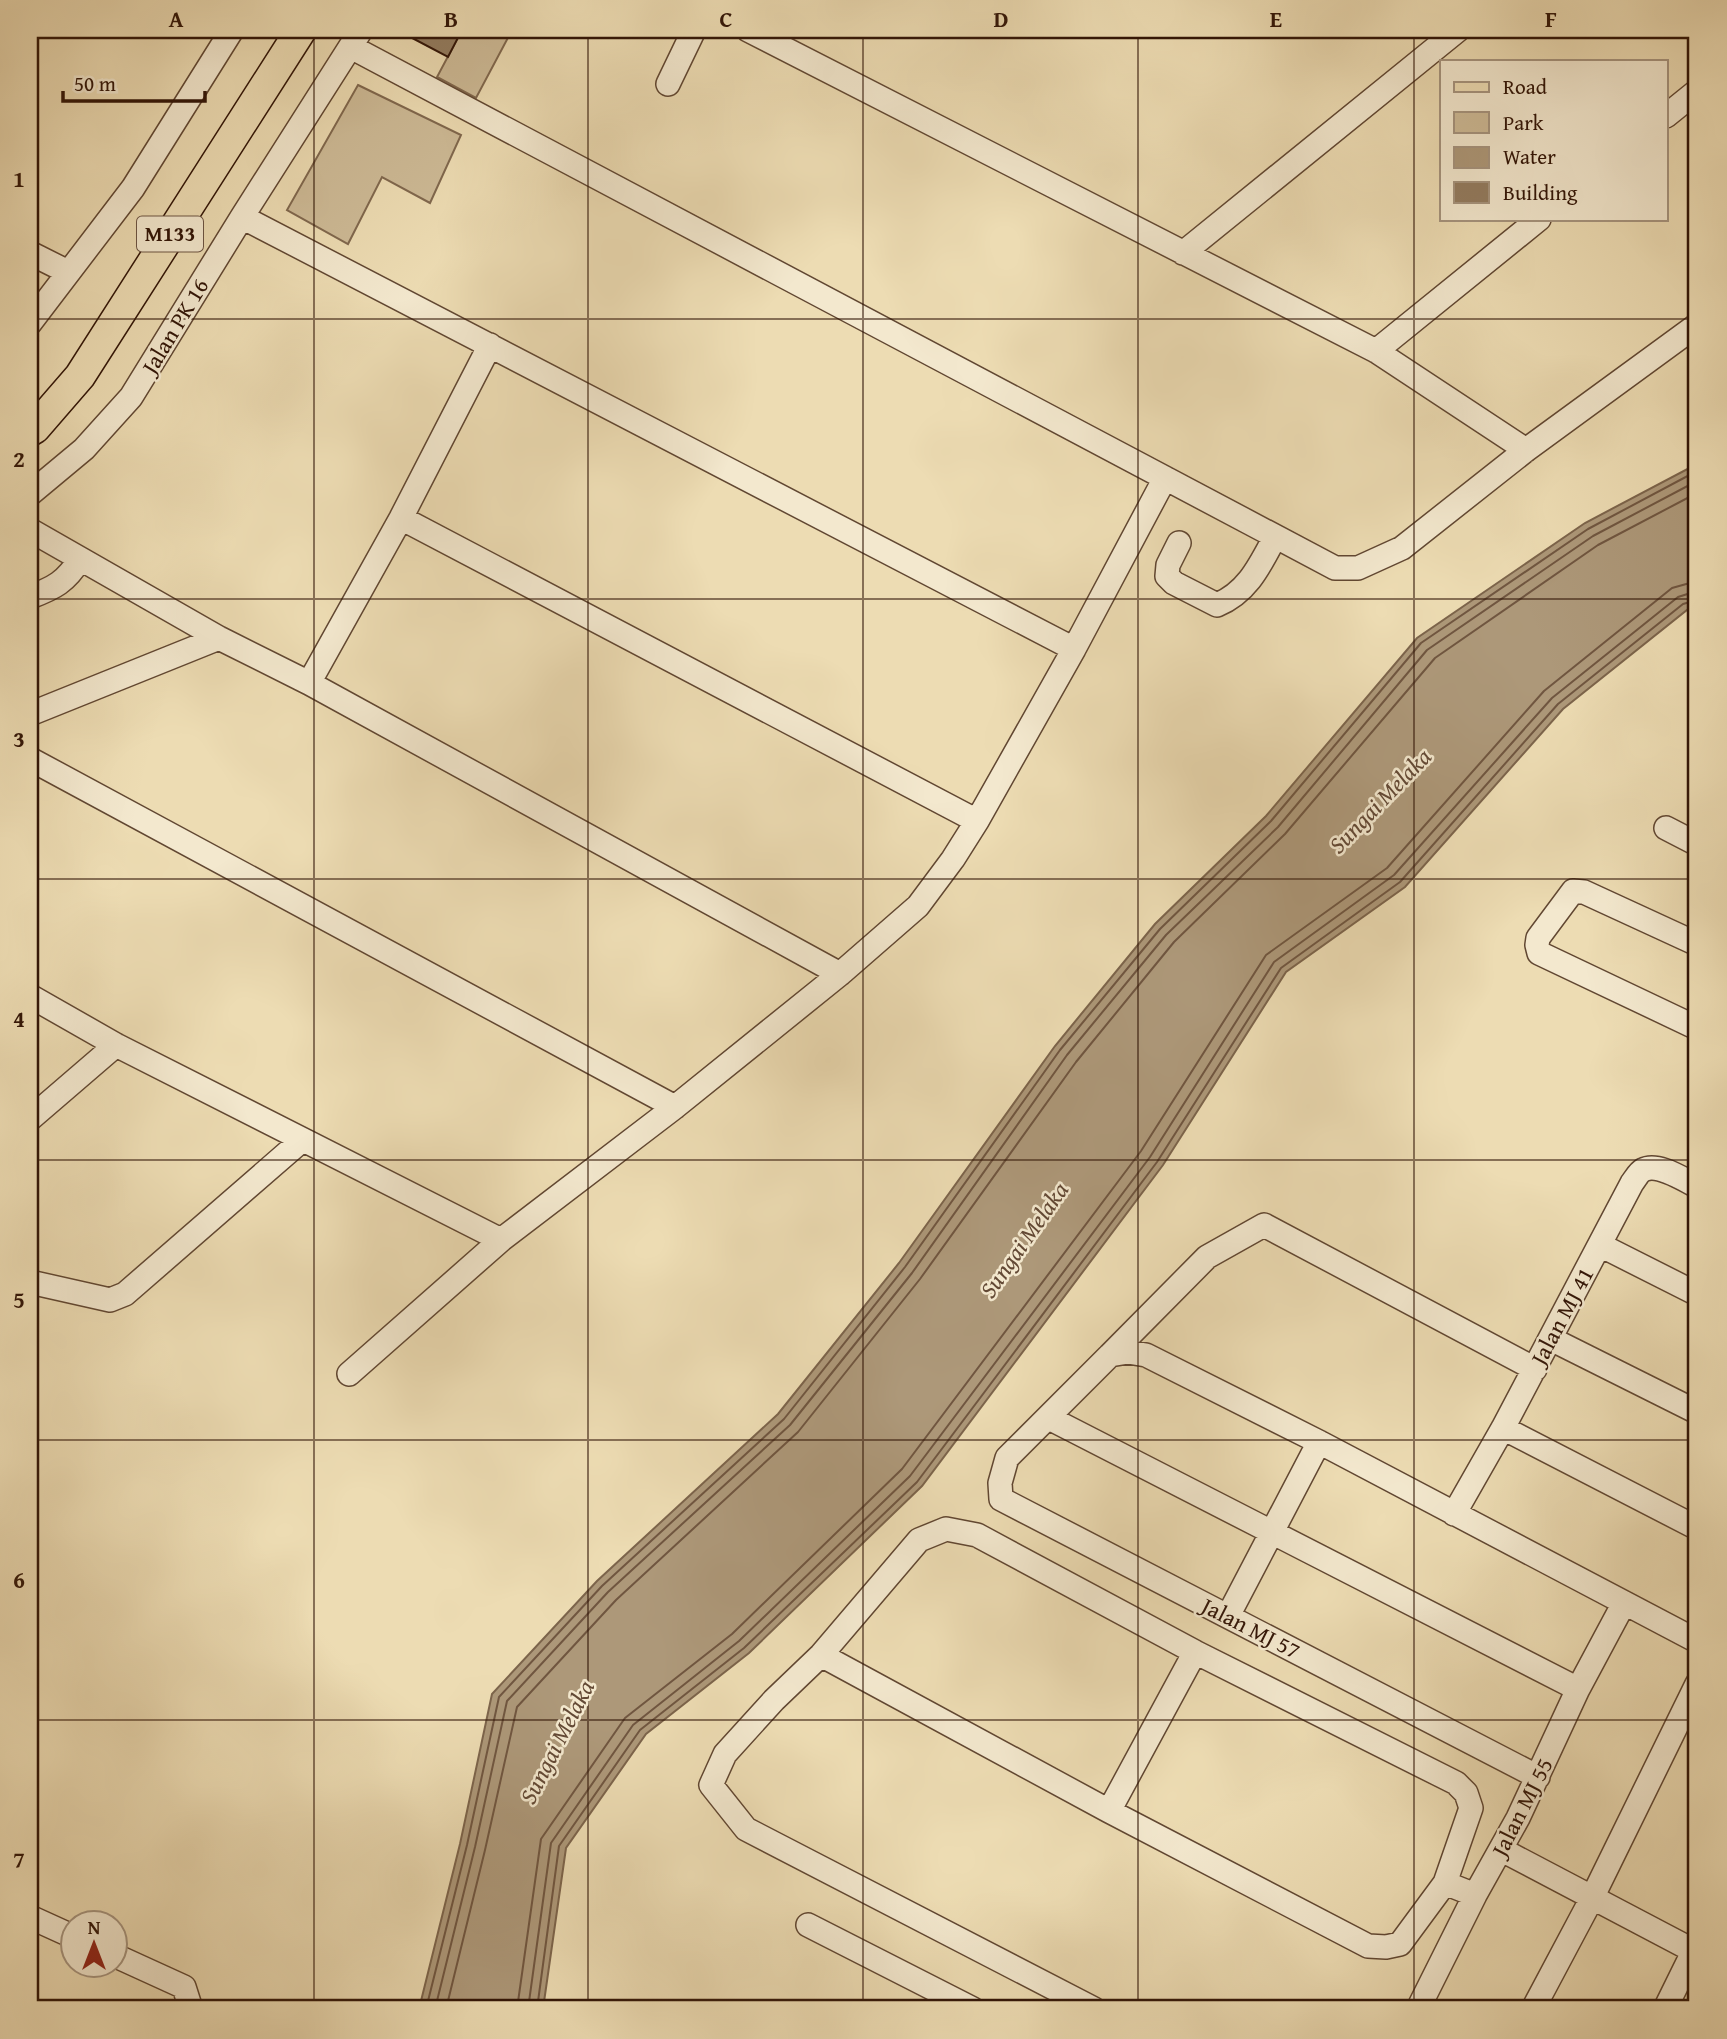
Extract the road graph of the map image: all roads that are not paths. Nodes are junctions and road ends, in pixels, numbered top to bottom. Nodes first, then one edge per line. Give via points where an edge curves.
1 (232, 30) edge
2 (300, 30) edge
3 (694, 30) edge
4 (748, 30) edge
5 (1458, 30) edge
6 (356, 38) edge
7 (667, 84) dead end
8 (1697, 91) edge
9 (1668, 114) edge
10 (242, 216) junction
11 (1538, 220) edge
12 (30, 253) edge
13 (1183, 253) junction
14 (68, 272) junction
15 (30, 323) edge
16 (1697, 326) edge
17 (490, 345) junction
18 (1376, 351) junction
19 (30, 431) edge
20 (1526, 450) junction
21 (1165, 478) junction
22 (30, 494) edge
23 (401, 517) junction
24 (30, 530) edge
25 (1275, 537) junction
26 (1179, 543) dead end
27 (80, 559) junction
28 (30, 597) edge
29 (219, 638) junction
30 (1073, 649) junction
31 (309, 683) junction
32 (30, 714) edge
33 (30, 759) edge
34 (977, 821) junction
35 (1666, 828) dead end
36 (1697, 844) edge
37 (1697, 944) edge
38 (840, 974) junction
39 (30, 996) edge
40 (1697, 1028) edge
41 (116, 1045) junction
42 (675, 1107) junction
43 (30, 1119) edge
44 (301, 1141) junction
45 (1697, 1186) edge
46 (501, 1240) junction
47 (1600, 1245) junction
48 (30, 1282) edge
49 (1697, 1294) edge
50 (1551, 1339) junction
51 (1110, 1355) junction
52 (1535, 1369) junction
53 (349, 1374) dead end
54 (1697, 1412) edge
55 (1049, 1418) junction
56 (1503, 1428) junction
57 (1319, 1442) junction
58 (1454, 1514) junction
59 (1697, 1528) edge
60 (1271, 1532) junction
61 (1624, 1603) junction
62 (1228, 1616) junction
63 (1697, 1641) edge
64 (1195, 1653) junction
65 (821, 1655) junction
66 (1697, 1684) edge
67 (1578, 1689) junction
68 (1538, 1777) junction
69 (1109, 1811) junction
70 (1502, 1850) junction
71 (1445, 1883) junction
72 (1475, 1895) junction
73 (1592, 1898) junction
74 (30, 1917) edge
75 (808, 1926) dead end
76 (60, 1931) edge
77 (1696, 1948) edge
78 (130, 1962) edge
79 (1674, 2006) edge
80 (191, 2009) edge
81 (973, 2009) edge
82 (1094, 2009) edge
83 (1418, 2009) edge
84 (1534, 2009) edge

1 - 14 street via 133,188
2 - 19 main road, M133 via 80,376
3 - 7 street
4 - 13 street
5 - 13 street
6 - 10 street, Jalan PK 16
6 - 21 street
8 - 9 street
10 - 17 street
10 - 22 street, Jalan PK 16 via 131,397 85,449
11 - 18 street
12 - 14 street
13 - 18 street
14 - 15 street
16 - 20 street
17 - 23 street
17 - 30 street
18 - 20 street
20 - 25 street via 1402,548 1358,568 1335,568
21 - 25 street
21 - 30 street
23 - 31 street
23 - 34 street
24 - 27 street
25 - 26 street via 1256,575 1217,605 1167,576
27 - 28 street via 58,586
27 - 29 street
29 - 31 street
29 - 32 street
30 - 34 street
31 - 38 street
33 - 42 street
34 - 38 street via 918,906
35 - 36 street
37 - 40 street via 1573,891 1537,945 1539,953
38 - 42 street
39 - 41 street
41 - 43 street
41 - 44 street
42 - 46 street
44 - 46 street
44 - 48 street via 125,1294 110,1300
45 - 47 street, Jalan MJ 41 via 1662,1170 1644,1170 1632,1183
46 - 53 street
47 - 49 street
47 - 50 street, Jalan MJ 41
50 - 52 street, Jalan MJ 41
50 - 54 street
51 - 52 street via 1208,1257 1265,1225
51 - 55 street
51 - 57 street via 1146,1355
52 - 56 street, Jalan MJ 41
55 - 60 street
55 - 62 street, Jalan MJ 57 via 1007,1458 1001,1499
56 - 58 street, Jalan MJ 41
56 - 59 street
57 - 58 street
57 - 60 street
58 - 61 street
60 - 62 street
60 - 67 street
61 - 63 street
61 - 67 street, Jalan MJ 55
62 - 68 street, Jalan MJ 57
64 - 65 street via 977,1535 946,1529 919,1540
64 - 69 street
64 - 71 street via 1456,1783 1471,1808
65 - 69 street
65 - 82 street via 725,1754 711,1785 746,1829
66 - 73 street
67 - 68 street, Jalan MJ 55
68 - 70 street, Jalan MJ 55
69 - 71 street via 1368,1946 1400,1944
70 - 72 street, Jalan MJ 55
70 - 73 street
71 - 72 street
72 - 83 street, Jalan MJ 55
73 - 77 street
73 - 84 street
74 - 76 street
75 - 81 street
77 - 79 street
78 - 80 street via 184,1987

